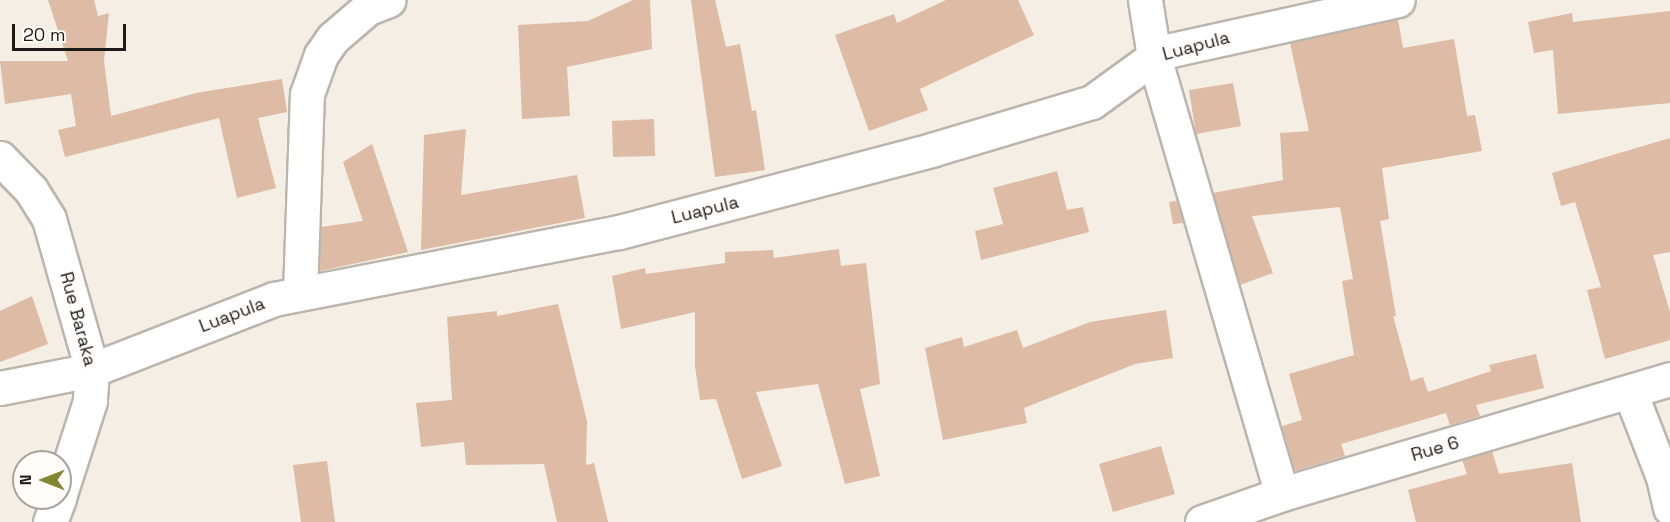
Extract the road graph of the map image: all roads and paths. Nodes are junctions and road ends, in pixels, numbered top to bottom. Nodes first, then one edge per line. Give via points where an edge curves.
1 (389, 0) edge
2 (1145, 0) edge
3 (1398, 0) edge
4 (1154, 57) junction
5 (0, 158) edge
6 (300, 293) junction
7 (92, 370) junction
8 (1670, 379) edge
9 (0, 388) edge
10 (1630, 392) junction
11 (72, 456) edge
12 (1282, 494) junction
13 (1670, 508) edge
14 (1202, 522) edge

1 - 6 street via 368,8 333,38 321,55 307,94
2 - 4 street
3 - 4 street, Luapula
4 - 6 street, Luapula via 1092,102 931,150 619,232
4 - 12 street
5 - 7 street, Rue Baraka via 31,190 49,219
6 - 7 street, Luapula via 274,299
7 - 9 street, Luapula
7 - 11 street, Rue Baraka via 90,401
8 - 10 street, Rue 6
10 - 12 street, Rue 6
10 - 13 street via 1663,477
12 - 14 street, Rue 6

